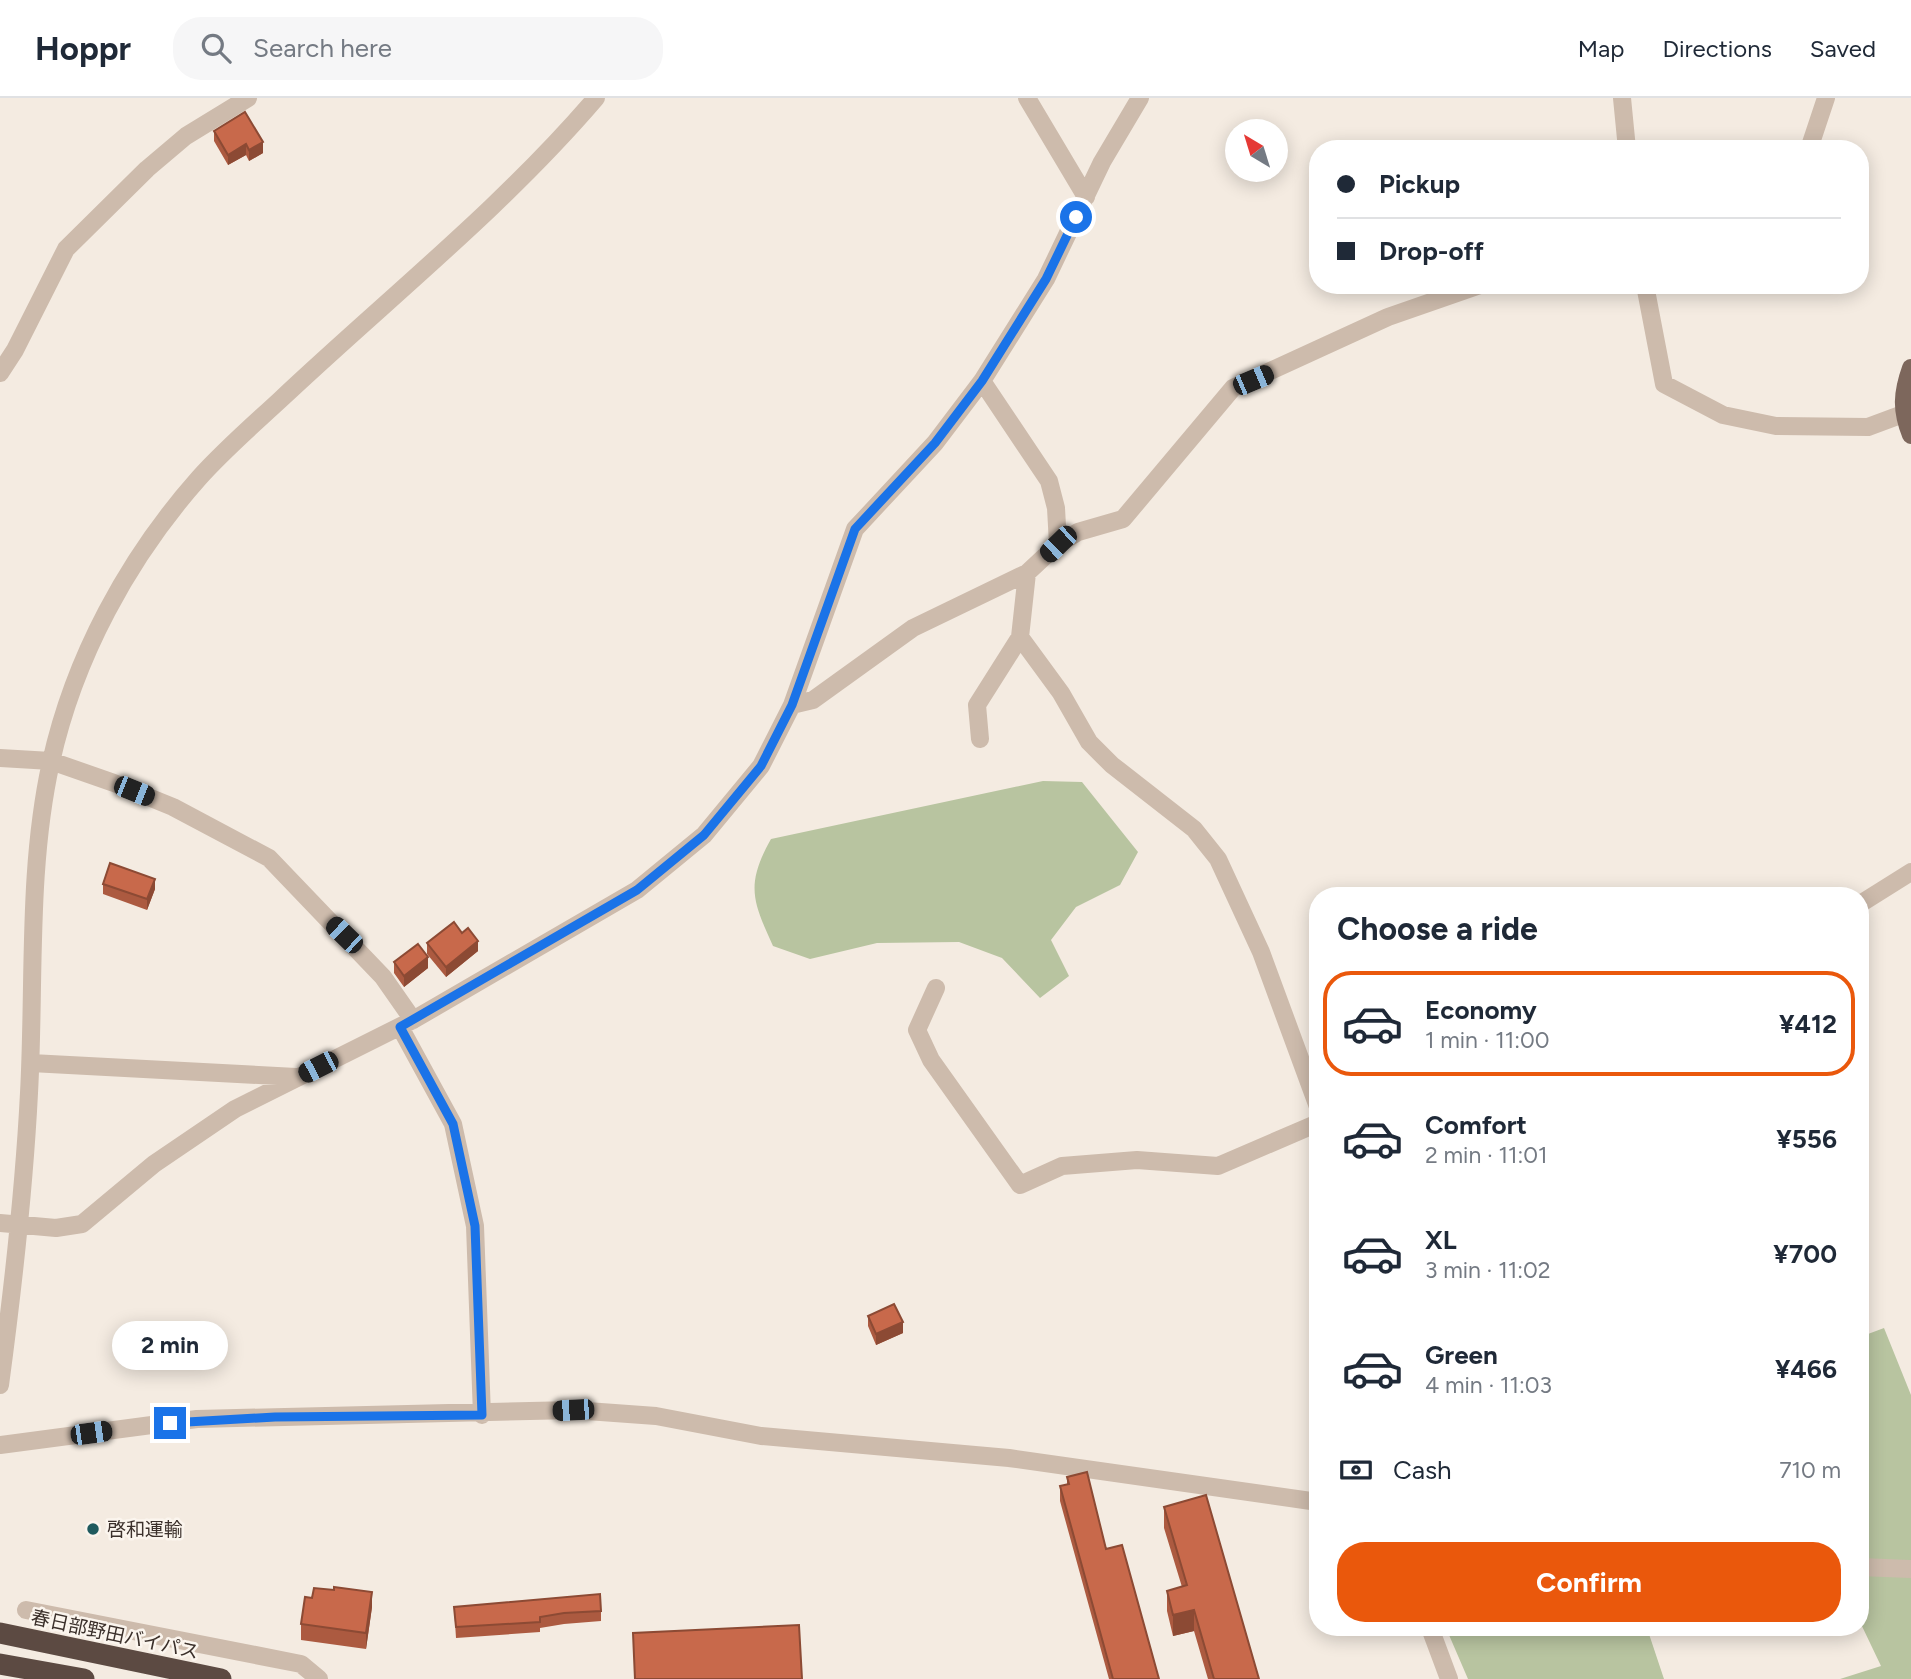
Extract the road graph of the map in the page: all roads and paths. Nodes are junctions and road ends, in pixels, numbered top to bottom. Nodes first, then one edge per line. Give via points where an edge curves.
1 (248, 98) edge
2 (596, 98) edge
3 (1027, 98) edge
4 (1140, 98) edge
5 (1622, 98) edge
6 (1826, 98) edge
7 (1626, 140) edge
8 (1812, 140) edge
9 (1086, 197) junction
10 (1454, 294) edge
11 (1647, 294) edge
12 (1911, 368) edge
13 (0, 373) edge
14 (982, 381) junction
15 (1903, 414) junction
16 (1911, 435) edge
17 (1058, 544) junction
18 (1027, 573) junction
19 (1020, 637) junction
20 (792, 705) junction
21 (980, 739) dead end
22 (0, 758) edge
23 (51, 761) junction
24 (1911, 872) edge
25 (1869, 898) edge
26 (936, 988) dead end
27 (406, 1023) junction
28 (31, 1063) junction
29 (298, 1077) junction
30 (1309, 1083) edge
31 (1309, 1127) edge
32 (0, 1223) edge
33 (21, 1225) junction
34 (0, 1385) edge
35 (482, 1415) junction
36 (0, 1445) edge
37 (1309, 1501) edge
38 (1869, 1567) edge
39 (1911, 1569) edge
40 (26, 1610) dead end
41 (0, 1633) edge
42 (1433, 1636) edge
43 (190, 1642) junction
44 (0, 1664) edge
45 (185, 1672) junction
46 (83, 1679) edge
47 (221, 1679) edge
48 (319, 1679) edge
49 (1449, 1679) edge

1 - 13 street via 186,136 66,249
2 - 23 street via 536,164 272,407 184,497 135,561 107,612 85,657
3 - 9 street
4 - 9 street
5 - 7 street
6 - 8 street
9 - 14 street via 1046,279
10 - 17 street via 1388,317 1233,388 1123,519 1078,532
11 - 15 street via 1664,384 1723,415 1776,426 1868,427
12 - 15 main road via 1904,387
14 - 17 street via 1049,481
14 - 20 street via 935,443 855,529
15 - 16 main road
17 - 18 street
18 - 19 street
18 - 20 street via 912,628 813,700
19 - 21 street via 977,705
19 - 30 street via 1061,693 1089,742 1194,829 1219,859 1261,952
20 - 27 street via 761,766 704,835 637,890
22 - 23 street
23 - 27 street via 173,807 269,858 383,977
23 - 28 street via 37,866
24 - 25 street
26 - 31 street via 917,1030 931,1060 1020,1185 1062,1166 1137,1160 1218,1166
27 - 29 street
27 - 35 street via 453,1124 475,1226
28 - 29 street
28 - 33 street
29 - 33 street via 235,1109 154,1164 82,1224 56,1228
32 - 33 street
33 - 34 street
35 - 36 street via 197,1419
35 - 37 street via 573,1410 656,1416 761,1436 1009,1458
38 - 39 street
40 - 43 street
41 - 45 highway, 春日部野田バイパス
42 - 49 street
43 - 45 street
43 - 48 street via 301,1664
44 - 46 highway
45 - 47 highway, 春日部野田バイパス

